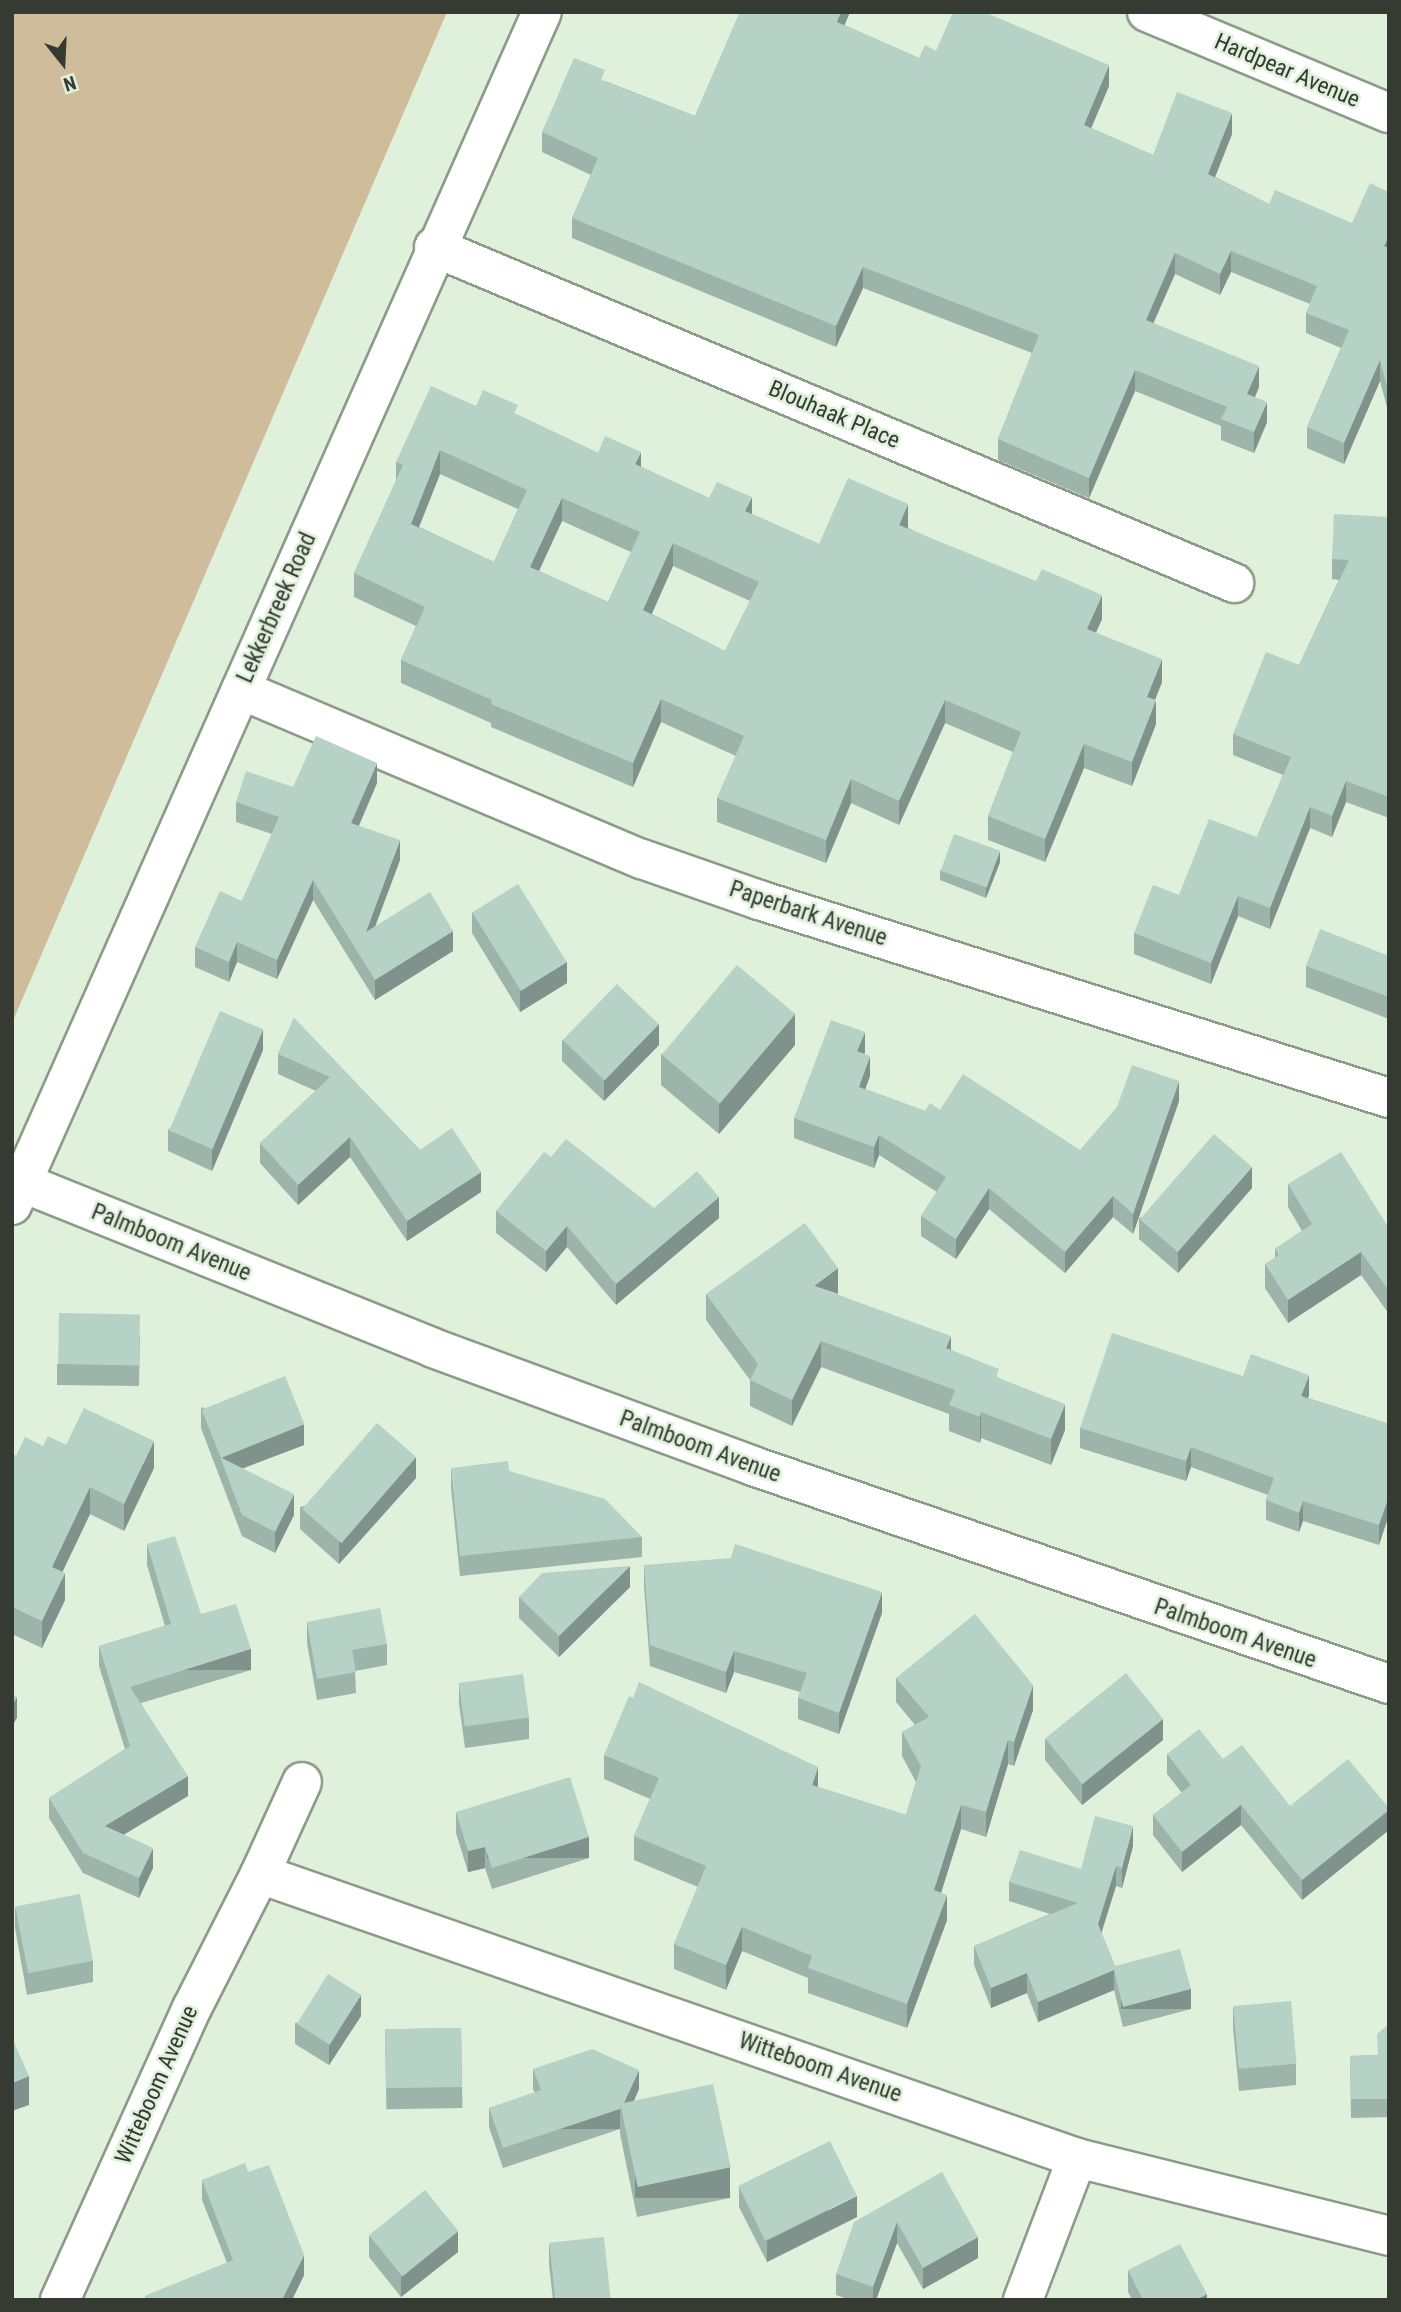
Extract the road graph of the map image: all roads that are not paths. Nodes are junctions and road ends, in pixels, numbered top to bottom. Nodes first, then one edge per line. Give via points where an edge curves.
1 (542, 12) edge
2 (1147, 12) edge
3 (1389, 113) edge
4 (434, 247) junction
5 (1234, 583) dead end
6 (241, 690) junction
7 (1389, 1098) edge
8 (17, 1194) edge
9 (1389, 1685) edge
10 (302, 1783) dead end
11 (260, 1874) junction
12 (1077, 2158) junction
13 (1389, 2236) edge
14 (60, 2300) edge
15 (1023, 2300) edge

1 - 4 street, Lekkerbreek Road
2 - 3 street, Hardpear Avenue
4 - 5 street, Blouhaak Place
4 - 6 street, Lekkerbreek Road
6 - 7 street, Paperbark Avenue via 642,859
6 - 8 street, Lekkerbreek Road
8 - 9 street, Palmboom Avenue via 752,1466
10 - 11 street, Witteboom Avenue
11 - 12 street, Witteboom Avenue
11 - 14 street, Witteboom Avenue via 192,2008
12 - 13 street, Witteboom Avenue
12 - 15 street

